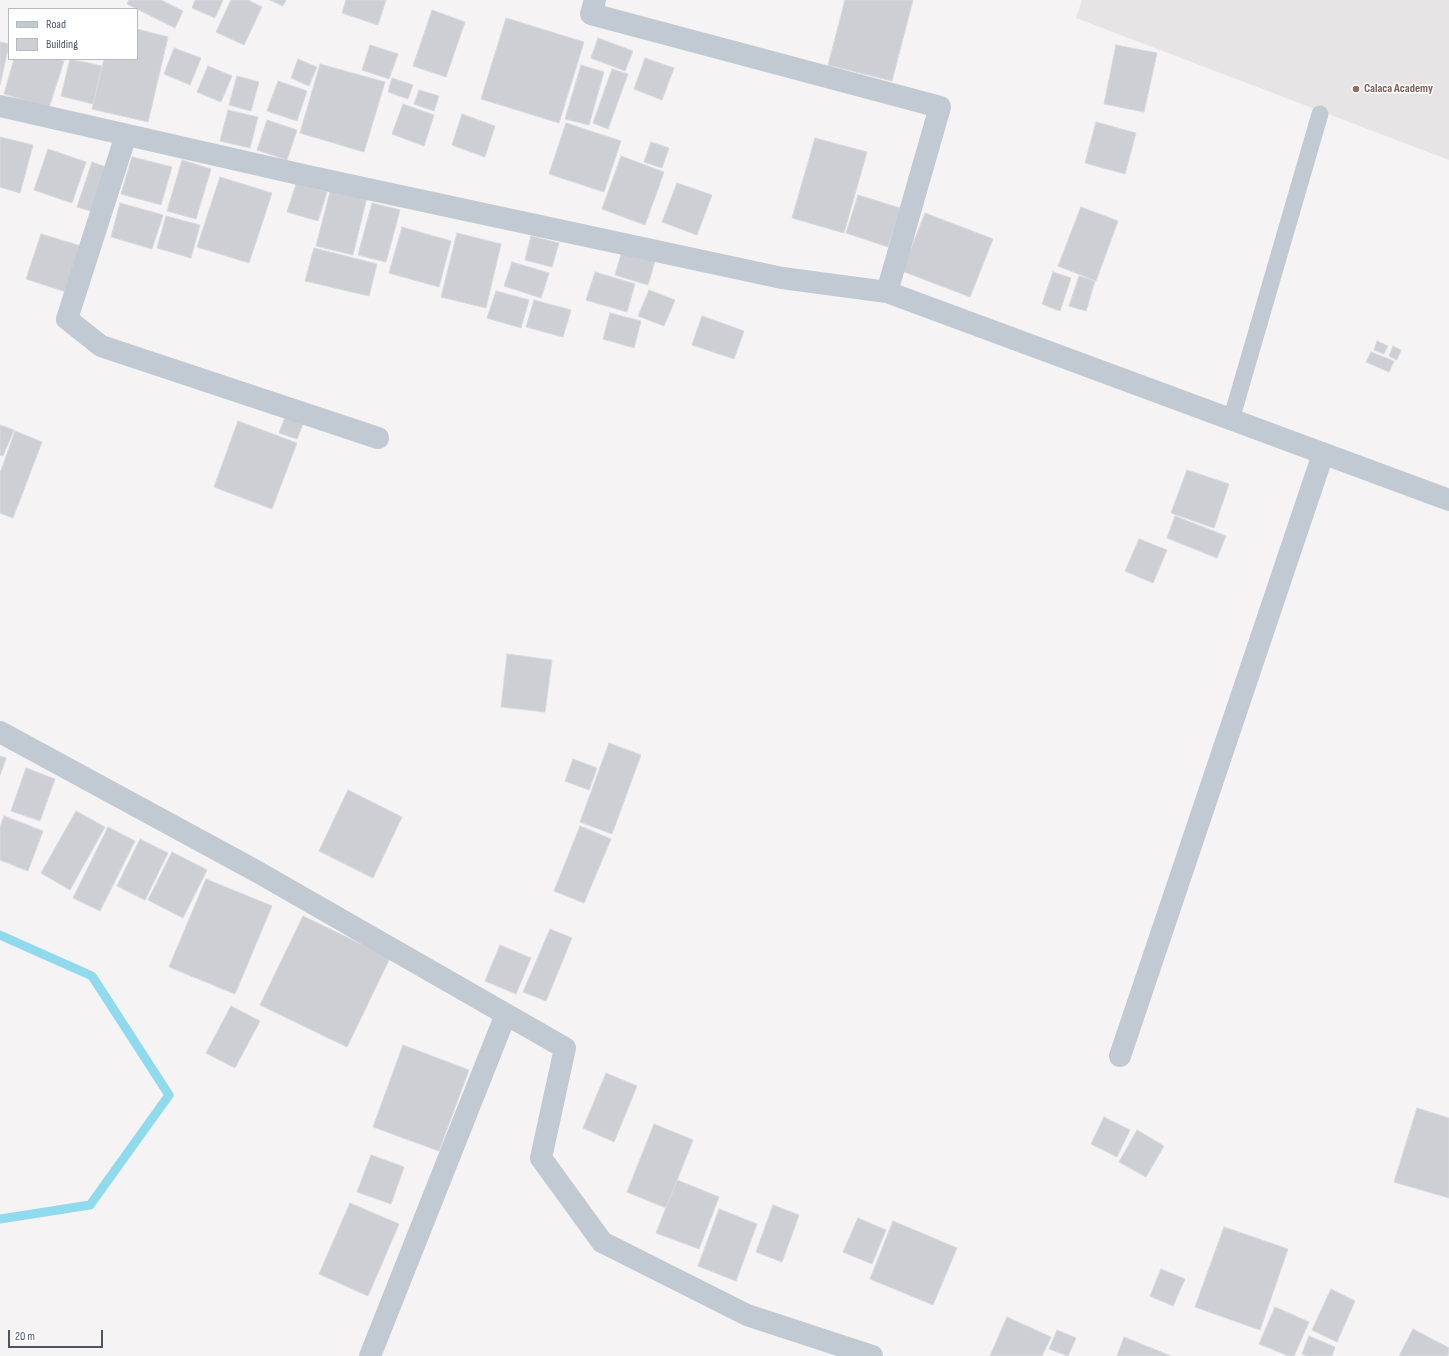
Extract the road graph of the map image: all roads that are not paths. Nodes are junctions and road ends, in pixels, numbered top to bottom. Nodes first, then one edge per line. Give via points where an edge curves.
1 (596, 0) edge
2 (0, 106) edge
3 (1320, 114) dead end
4 (126, 134) junction
5 (887, 292) junction
6 (1231, 420) junction
7 (378, 438) dead end
8 (1323, 454) junction
9 (1449, 500) edge
10 (0, 732) edge
11 (506, 1014) junction
12 (1120, 1056) dead end
13 (370, 1356) edge
14 (872, 1356) edge

1 - 5 street via 591,14 940,107
2 - 4 street
3 - 6 lane
4 - 5 street via 320,179 782,278
4 - 7 street via 67,319 101,346
5 - 6 street
6 - 8 street
8 - 9 street
8 - 12 street
10 - 11 street via 256,871
11 - 13 street
11 - 14 street via 565,1048 541,1158 602,1242 747,1316

